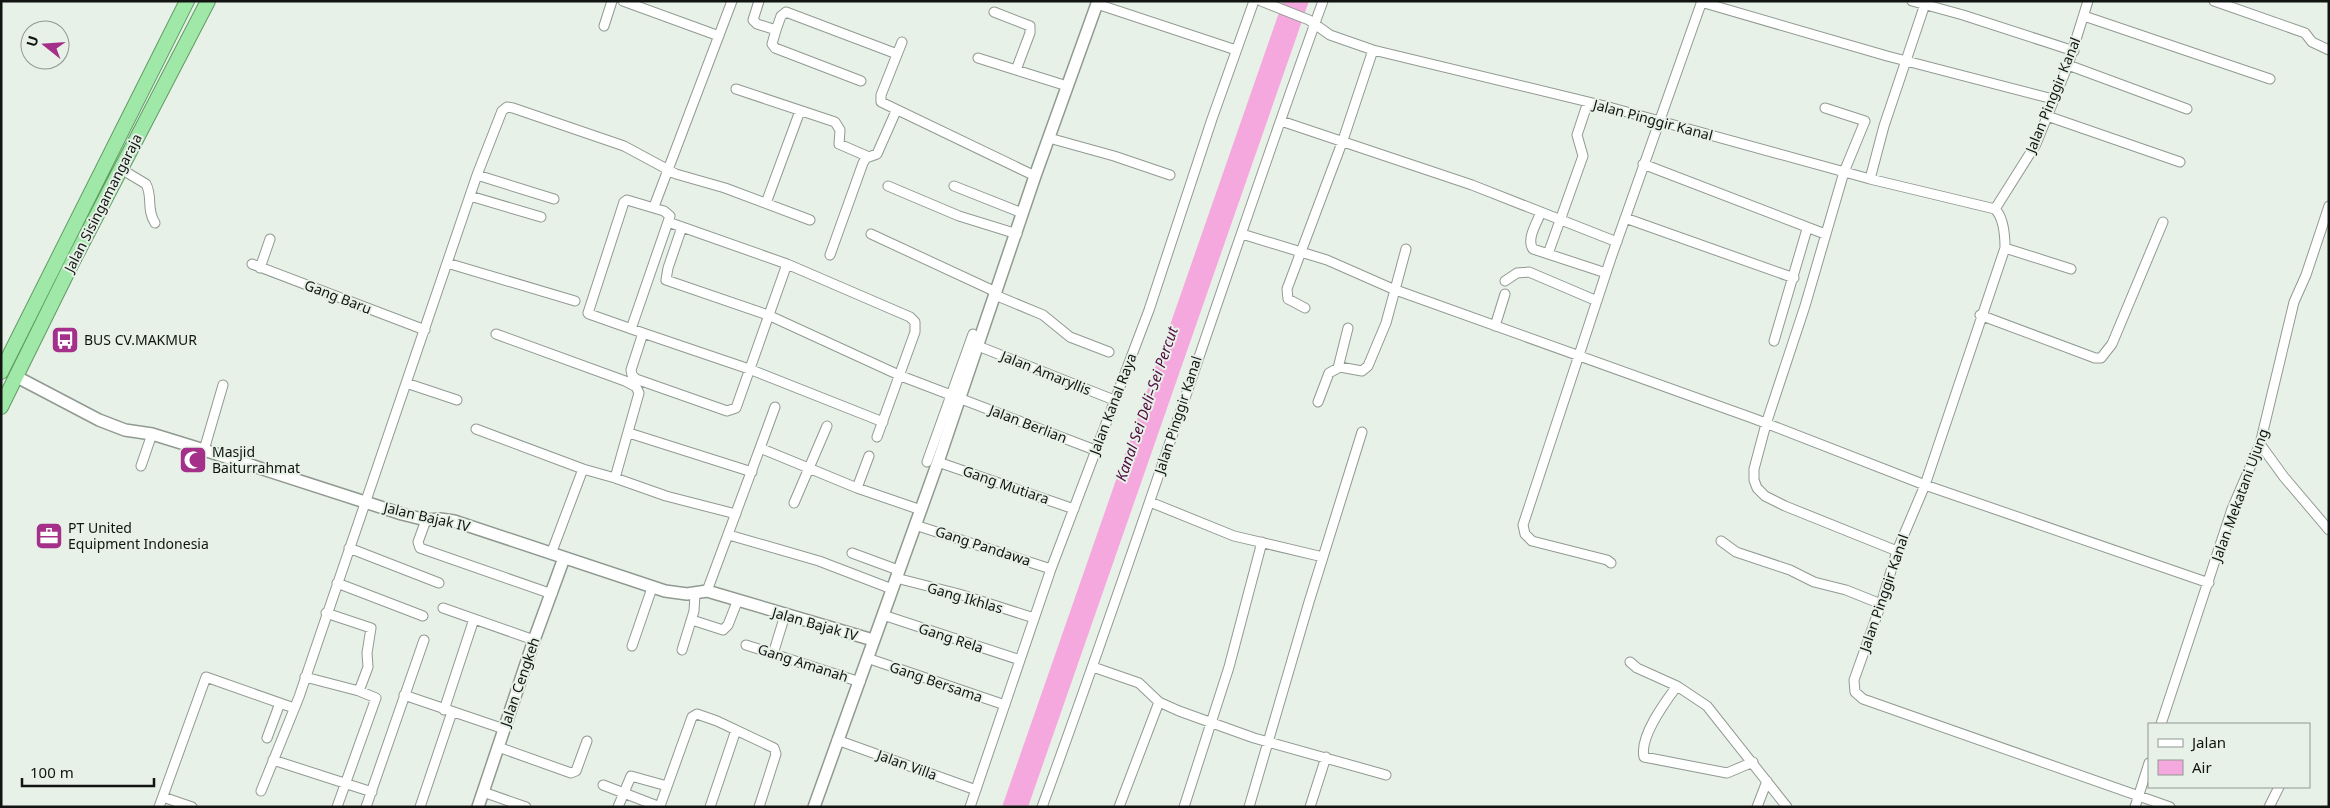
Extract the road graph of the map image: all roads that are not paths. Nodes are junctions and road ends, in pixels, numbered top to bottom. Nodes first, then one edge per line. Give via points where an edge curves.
1 (187, 1) edge
2 (208, 1) edge
3 (612, 1) edge
4 (623, 1) edge
5 (732, 1) edge
6 (759, 1) edge
7 (1254, 1) edge
8 (1261, 1) edge
9 (1323, 1) edge
10 (1912, 1) edge
11 (2088, 1) edge
12 (2214, 1) edge
13 (1098, 2) edge
14 (1701, 2) edge
15 (1925, 3) edge
16 (994, 12) dead end
17 (2084, 16) junction
18 (1312, 22) junction
19 (604, 26) dead end
20 (776, 30) junction
21 (719, 36) junction
22 (902, 42) dead end
23 (1236, 50) junction
24 (1373, 50) junction
25 (2329, 50) edge
26 (2074, 51) junction
27 (897, 54) junction
28 (978, 58) dead end
29 (1906, 61) junction
30 (2068, 66) junction
31 (1016, 70) junction
32 (2270, 79) dead end
33 (861, 81) dead end
34 (1067, 86) junction
35 (736, 89) dead end
36 (2053, 99) junction
37 (1588, 102) junction
38 (1825, 108) dead end
39 (2187, 109) dead end
40 (800, 110) junction
41 (896, 111) junction
42 (2047, 116) junction
43 (1281, 121) junction
44 (1658, 122) junction
45 (1049, 138) junction
46 (1343, 140) junction
47 (869, 157) junction
48 (2180, 162) dead end
49 (1643, 164) junction
50 (668, 168) junction
51 (121, 169) junction
52 (1844, 172) junction
53 (478, 175) junction
54 (1035, 176) junction
55 (1170, 176) dead end
56 (1870, 179) junction
57 (888, 186) dead end
58 (954, 186) dead end
59 (470, 196) junction
60 (554, 199) dead end
61 (766, 203) junction
62 (656, 204) dead end
63 (2329, 206) edge
64 (1994, 209) junction
65 (1541, 212) junction
66 (1022, 213) junction
67 (541, 217) dead end
68 (1626, 218) junction
69 (810, 220) dead end
70 (1561, 220) junction
71 (668, 222) junction
72 (2163, 222) dead end
73 (155, 223) dead end
74 (682, 227) junction
75 (1807, 229) junction
76 (870, 234) dead end
77 (1017, 234) junction
78 (1242, 234) junction
79 (1825, 234) junction
80 (270, 240) dead end
81 (1617, 242) junction
82 (2005, 248) junction
83 (1406, 249) dead end
84 (1301, 252) junction
85 (1548, 254) junction
86 (830, 255) dead end
87 (447, 263) junction
88 (787, 264) junction
89 (2071, 269) dead end
90 (1606, 273) junction
91 (1794, 278) junction
92 (1505, 281) dead end
93 (1393, 289) junction
94 (996, 294) junction
95 (1505, 294) dead end
96 (575, 301) dead end
97 (1597, 301) junction
98 (1305, 308) dead end
99 (768, 315) junction
100 (1980, 315) junction
101 (1495, 326) junction
102 (1348, 328) dead end
103 (631, 329) junction
104 (424, 330) junction
105 (644, 333) junction
106 (496, 334) dead end
107 (973, 334) dead end
108 (1774, 341) dead end
109 (978, 346) junction
110 (1109, 352) dead end
111 (1579, 356) junction
112 (1338, 368) junction
113 (749, 369) junction
114 (1, 372) edge
115 (901, 376) junction
116 (17, 377) junction
117 (406, 383) junction
118 (224, 385) dead end
119 (956, 396) junction
120 (457, 400) dead end
121 (1114, 400) junction
122 (1318, 402) dead end
123 (1, 406) edge
124 (776, 407) dead end
125 (882, 422) junction
126 (1766, 424) junction
127 (827, 426) dead end
128 (476, 429) dead end
129 (1362, 432) dead end
130 (629, 433) junction
131 (152, 434) junction
132 (877, 437) dead end
133 (2260, 444) junction
134 (760, 448) junction
135 (204, 450) junction
136 (1095, 450) junction
137 (869, 456) dead end
138 (933, 462) junction
139 (141, 466) dead end
140 (583, 469) junction
141 (809, 469) junction
142 (752, 472) junction
143 (615, 478) junction
144 (1925, 485) junction
145 (857, 488) junction
146 (364, 502) junction
147 (1150, 502) junction
148 (794, 503) dead end
149 (1074, 509) junction
150 (921, 510) junction
151 (736, 514) junction
152 (426, 520) junction
153 (915, 524) junction
154 (2329, 530) edge
155 (729, 535) junction
156 (1721, 541) dead end
157 (1262, 542) junction
158 (349, 548) junction
159 (1897, 551) junction
160 (852, 553) dead end
161 (552, 554) junction
162 (1323, 557) junction
163 (564, 558) junction
164 (1611, 564) dead end
165 (1051, 569) junction
166 (895, 579) junction
167 (337, 583) junction
168 (439, 583) dead end
169 (2209, 583) junction
170 (652, 588) junction
171 (701, 592) junction
172 (552, 594) junction
173 (737, 602) junction
174 (1881, 604) junction
175 (442, 608) dead end
176 (326, 613) junction
177 (785, 615) junction
178 (882, 615) junction
179 (423, 616) dead end
180 (1034, 618) junction
181 (474, 619) junction
182 (692, 620) junction
183 (424, 640) dead end
184 (534, 640) junction
185 (873, 640) junction
186 (746, 645) dead end
187 (632, 646) dead end
188 (682, 650) dead end
189 (773, 654) junction
190 (867, 658) junction
191 (1020, 660) junction
192 (1630, 662) dead end
193 (1093, 667) junction
194 (305, 677) junction
195 (860, 682) junction
196 (1677, 686) junction
197 (359, 691) junction
198 (404, 696) junction
199 (1159, 702) junction
200 (280, 703) junction
201 (1005, 705) junction
202 (294, 708) junction
203 (448, 711) junction
204 (1212, 722) junction
205 (2161, 723) edge
206 (504, 729) junction
207 (736, 730) junction
208 (267, 738) dead end
209 (838, 740) junction
210 (587, 741) dead end
211 (1270, 742) junction
212 (498, 747) junction
213 (1326, 757) junction
214 (273, 760) junction
215 (1753, 762) junction
216 (2148, 765) edge
217 (1386, 775) dead end
218 (1767, 780) junction
219 (346, 783) junction
220 (603, 785) dead end
221 (667, 786) junction
222 (2278, 788) edge
223 (976, 790) junction
224 (261, 791) dead end
225 (372, 792) junction
226 (483, 792) junction
227 (624, 793) junction
228 (163, 797) junction
229 (2138, 797) junction
230 (159, 807) edge
231 (192, 807) edge
232 (338, 807) edge
233 (366, 807) edge
234 (420, 807) edge
235 (478, 807) edge
236 (526, 807) edge
237 (618, 807) edge
238 (660, 807) edge
239 (710, 807) edge
240 (758, 807) edge
241 (814, 807) edge
242 (970, 807) edge
243 (1042, 807) edge
244 (1119, 807) edge
245 (1184, 807) edge
246 (1249, 807) edge
247 (1310, 807) edge
248 (1757, 807) edge
249 (1787, 807) edge
250 (2135, 807) edge
251 (2170, 807) edge
252 (2269, 807) edge

1 - 114 highway, Jalan Sisingamangaraja
2 - 51 highway, Jalan Sisingamangaraja
3 - 19 street
4 - 21 street
5 - 21 street
6 - 20 street via 754,22
7 - 23 street, Jalan Kanal Raya
8 - 18 street
9 - 18 street, Jalan Pinggir Kanal
10 - 15 street
11 - 17 street, Jalan Pinggir Kanal
12 - 25 street via 2305,34 2312,42
13 - 23 street
13 - 34 street
14 - 29 street
14 - 44 street
15 - 26 street
15 - 29 street
16 - 31 street via 1026,23 1031,28
17 - 26 street, Jalan Pinggir Kanal
17 - 32 street
18 - 24 street, Jalan Pinggir Kanal via 1330,35
18 - 43 street, Jalan Pinggir Kanal
20 - 27 street via 786,12
20 - 33 street via 774,48
21 - 50 street
22 - 27 street
23 - 121 street, Jalan Kanal Raya via 1149,310
24 - 37 street, Jalan Pinggir Kanal
24 - 46 street
26 - 30 street, Jalan Pinggir Kanal
27 - 41 street via 880,100
28 - 31 street
29 - 36 street
29 - 56 street
30 - 36 street, Jalan Pinggir Kanal
30 - 39 street
31 - 34 street
34 - 45 street
35 - 40 street
36 - 42 street, Jalan Pinggir Kanal
37 - 44 street, Jalan Pinggir Kanal
37 - 70 street via 1577,135 1583,156
38 - 52 street via 1865,121
40 - 47 street via 838,125 839,144
40 - 61 street
41 - 47 street via 878,151
41 - 54 street
42 - 48 street
42 - 64 street, Jalan Pinggir Kanal via 2036,144
43 - 46 street
43 - 78 street, Jalan Pinggir Kanal
44 - 49 street
44 - 52 street, Jalan Pinggir Kanal
45 - 54 street
45 - 55 street
46 - 65 street
46 - 84 street
47 - 86 street via 863,163
49 - 68 street
49 - 75 street
50 - 53 street via 617,143 508,107 497,121
50 - 61 street via 682,176
50 - 62 street
51 - 73 street via 146,184 150,216
51 - 116 highway, Jalan Sisingamangaraja
52 - 56 street, Jalan Pinggir Kanal
52 - 79 street
53 - 59 street
53 - 60 street
54 - 66 street
56 - 64 street, Jalan Pinggir Kanal
57 - 77 street via 959,216
58 - 66 street
59 - 67 street
59 - 87 street
61 - 69 street
63 - 133 street, Jalan Mekatani Ujung via 2294,302
64 - 82 street, Jalan Pinggir Kanal via 2002,221
65 - 70 street
65 - 85 street via 1530,244 1534,250
66 - 77 street
68 - 81 street
68 - 91 street
70 - 81 street
70 - 85 street
71 - 74 street
71 - 103 street
71 - 103 street via 670,214 664,211 628,200 624,202 587,311
72 - 100 street via 2112,344 2101,358
74 - 88 street
74 - 99 street, Jalan Berlian via 666,280
75 - 79 street
75 - 91 street
76 - 94 street
77 - 94 street
78 - 84 street
78 - 147 street, Jalan Pinggir Kanal
79 - 126 street
80 - 104 street, Gang Baru via 256,266
81 - 90 street
82 - 89 street
82 - 100 street, Jalan Pinggir Kanal
83 - 93 street
84 - 93 street via 1328,260
84 - 98 street via 1287,296
85 - 90 street
87 - 96 street
87 - 104 street
88 - 99 street
88 - 115 street via 913,319 915,332
90 - 97 street
91 - 108 street
92 - 97 street via 1517,273 1529,272
93 - 101 street
93 - 112 street via 1386,323 1368,366 1362,370
94 - 109 street
94 - 110 street via 1043,315 1070,337
95 - 101 street
97 - 111 street
99 - 113 street
99 - 115 street, Jalan Berlian
100 - 144 street, Jalan Pinggir Kanal
101 - 111 street
102 - 112 street
103 - 105 street
104 - 117 street
105 - 113 street
105 - 113 street via 631,370 632,376 675,394 723,410 734,410
106 - 130 street via 633,384 638,389 639,398
107 - 119 street
109 - 119 street
109 - 121 street, Jalan Amaryllis
111 - 126 street
111 - 164 street via 1523,525 1532,541
112 - 122 street via 1326,377
113 - 125 street
115 - 119 street, Jalan Berlian
115 - 125 street
116 - 123 highway, Jalan Sisingamangaraja
116 - 131 street, Jalan Bajak IV via 110,425
117 - 120 street
117 - 146 street
118 - 135 street
119 - 136 street, Jalan Berlian
119 - 138 street
121 - 136 street, Jalan Kanal Raya
124 - 134 street
125 - 132 street
126 - 144 street
126 - 159 street via 1754,469 1757,488 1765,496
127 - 141 street
128 - 140 street
129 - 162 street
130 - 142 street
130 - 143 street
131 - 135 street, Jalan Bajak IV
131 - 139 street
133 - 154 street
133 - 169 street, Jalan Mekatani Ujung via 2232,509
134 - 141 street
134 - 142 street
135 - 146 street, Jalan Bajak IV
136 - 149 street, Jalan Kanal Raya
137 - 145 street
138 - 149 street, Gang Mutiara
138 - 150 street
140 - 143 street
140 - 161 street
141 - 145 street
141 - 148 street
142 - 151 street
143 - 151 street via 666,496
144 - 159 street, Jalan Pinggir Kanal
144 - 169 street
145 - 150 street
146 - 152 street, Jalan Bajak IV
146 - 158 street
147 - 157 street via 1226,533
147 - 193 street, Jalan Pinggir Kanal
149 - 165 street, Jalan Kanal Raya
150 - 153 street
151 - 155 street
152 - 161 street, Jalan Bajak IV via 454,521
152 - 172 street via 418,542 420,548
153 - 165 street, Gang Pandawa
153 - 166 street
155 - 166 street
155 - 171 street
156 - 174 street via 1736,552
157 - 162 street
157 - 204 street
158 - 167 street
158 - 168 street
159 - 174 street, Jalan Pinggir Kanal
160 - 166 street
161 - 163 street, Jalan Bajak IV
162 - 211 street
163 - 170 street, Jalan Bajak IV
163 - 172 street, Jalan Cengkeh
165 - 180 street, Jalan Kanal Raya
166 - 178 street
166 - 180 street, Gang Ikhlas via 959,594
167 - 176 street
167 - 179 street
169 - 205 street, Jalan Mekatani Ujung
170 - 171 street, Jalan Bajak IV via 678,593
170 - 187 street
171 - 173 street, Jalan Bajak IV
171 - 182 street
172 - 184 street, Jalan Cengkeh
173 - 177 street, Jalan Bajak IV
173 - 182 street via 723,630
174 - 229 street, Jalan Pinggir Kanal via 1854,680 1858,696
175 - 181 street
176 - 194 street
176 - 197 street via 371,628 368,667
177 - 185 street, Jalan Bajak IV
177 - 189 street
178 - 185 street
178 - 191 street, Gang Rela
180 - 191 street, Jalan Kanal Raya
181 - 184 street
181 - 203 street
182 - 188 street
183 - 198 street
184 - 206 street, Jalan Cengkeh
185 - 190 street
186 - 189 street, Gang Amanah
189 - 195 street, Gang Amanah
190 - 195 street
190 - 201 street, Gang Bersama
191 - 201 street, Jalan Kanal Raya
192 - 196 street
193 - 199 street via 1139,683
193 - 243 street, Jalan Pinggir Kanal
194 - 197 street
194 - 202 street
195 - 209 street
196 - 215 street via 1707,706
196 - 215 street via 1654,720 1643,749 1644,758 1727,773
197 - 219 street via 374,696 376,700
198 - 203 street
198 - 225 street
199 - 204 street
199 - 244 street
200 - 202 street
200 - 208 street
200 - 228 street via 206,677
201 - 223 street, Jalan Kanal Raya
202 - 214 street
203 - 206 street
203 - 234 street
204 - 211 street
204 - 245 street
206 - 212 street, Jalan Cengkeh
207 - 221 street via 717,720 694,714
207 - 239 street
207 - 240 street via 776,751
209 - 223 street, Jalan Villa
209 - 241 street
210 - 212 street via 576,771 571,773
211 - 213 street
211 - 246 street
212 - 226 street, Jalan Cengkeh
213 - 217 street
213 - 247 street
214 - 219 street
214 - 224 street
215 - 218 street
216 - 229 street
218 - 248 street
218 - 249 street
219 - 225 street
219 - 232 street
220 - 227 street
221 - 227 street via 632,775
221 - 238 street
222 - 252 street
223 - 242 street, Jalan Kanal Raya
225 - 233 street
226 - 235 street, Jalan Cengkeh
226 - 236 street
227 - 237 street
227 - 238 street
228 - 230 street
228 - 231 street
229 - 250 street
229 - 251 street

